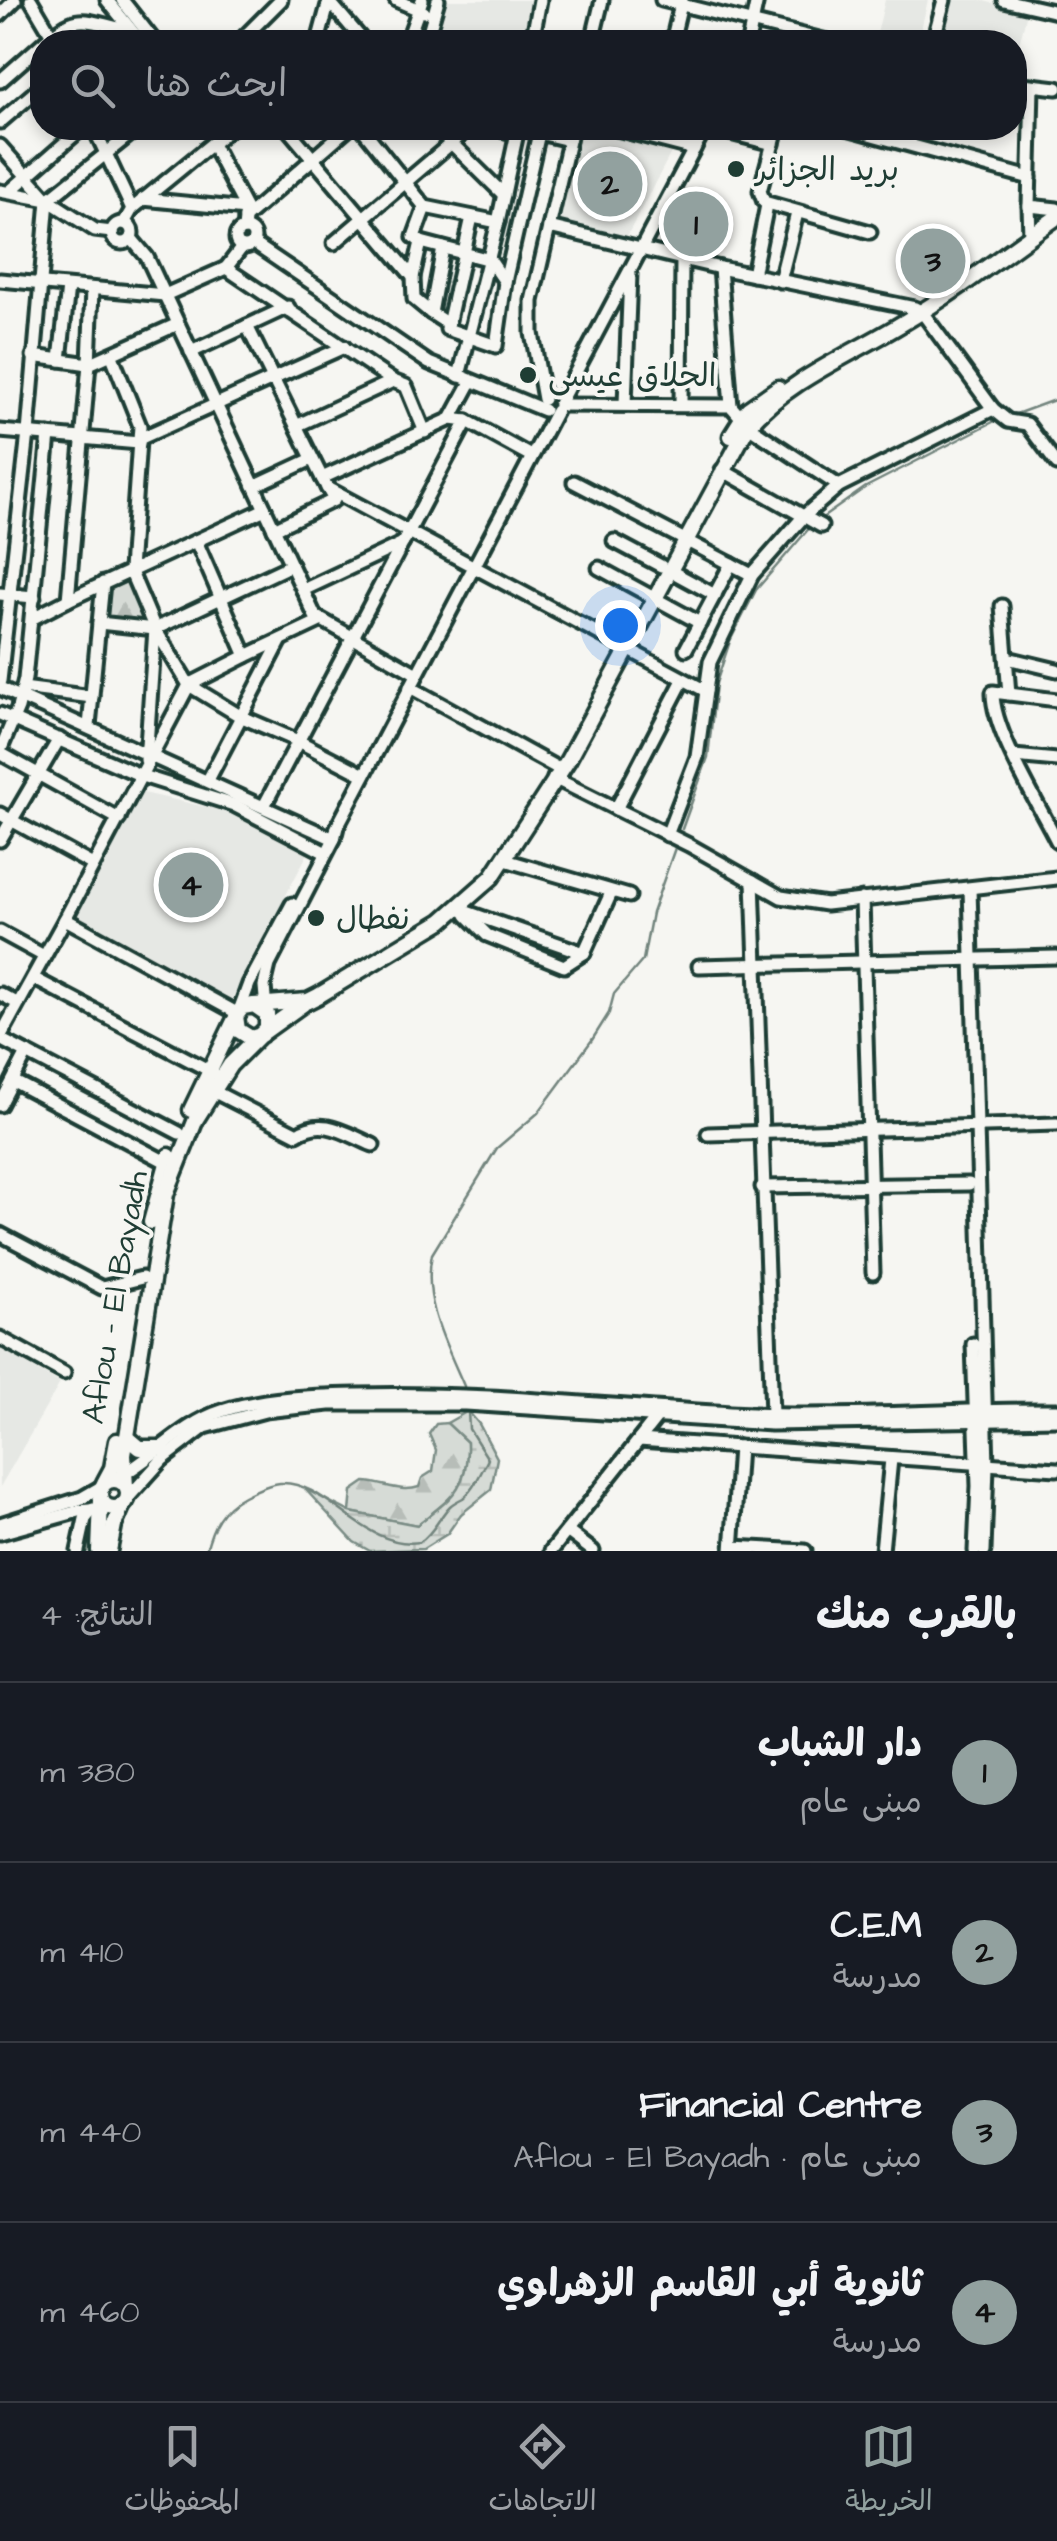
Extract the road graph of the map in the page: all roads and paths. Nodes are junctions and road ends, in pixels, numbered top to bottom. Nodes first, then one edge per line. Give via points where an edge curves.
1 (15, 0) edge
2 (31, 0) edge
3 (107, 0) edge
4 (122, 0) edge
5 (281, 0) edge
6 (329, 0) edge
7 (396, 0) edge
8 (438, 0) edge
9 (540, 0) edge
10 (602, 0) edge
11 (662, 0) edge
12 (757, 0) edge
13 (944, 0) edge
14 (1004, 0) edge
15 (681, 2) edge
16 (1029, 3) edge
17 (420, 5) edge
18 (1057, 12) edge
19 (0, 15) edge
20 (435, 15) junction
21 (752, 24) junction
22 (122, 26) junction
23 (44, 30) edge
24 (59, 30) edge
25 (116, 30) edge
26 (127, 30) edge
27 (146, 30) edge
28 (251, 30) edge
29 (321, 30) edge
30 (354, 30) edge
31 (411, 30) edge
32 (430, 30) edge
33 (536, 30) edge
34 (595, 30) edge
35 (675, 30) edge
36 (751, 30) edge
37 (774, 30) edge
38 (937, 30) edge
39 (30, 57) edge
40 (0, 81) edge
41 (1027, 85) edge
42 (1032, 86) junction
43 (1057, 88) edge
44 (30, 96) edge
45 (0, 122) edge
46 (68, 140) edge
47 (100, 140) edge
48 (123, 140) edge
49 (215, 140) edge
50 (224, 140) edge
51 (298, 140) edge
52 (334, 140) edge
53 (372, 140) edge
54 (446, 140) edge
55 (454, 140) edge
56 (516, 140) edge
57 (537, 140) edge
58 (570, 140) edge
59 (659, 140) edge
60 (700, 140) edge
61 (757, 140) edge
62 (774, 140) edge
63 (894, 140) edge
64 (910, 140) edge
65 (450, 144) junction
66 (773, 144) junction
67 (909, 144) junction
68 (0, 146) edge
69 (694, 149) junction
70 (106, 154) junction
71 (314, 158) junction
72 (28, 176) junction
73 (1030, 178) junction
74 (406, 181) junction
75 (5, 192) edge
76 (504, 195) junction
77 (143, 199) junction
78 (48, 200) junction
79 (767, 204) junction
80 (1029, 206) junction
81 (425, 207) junction
82 (132, 209) junction
83 (797, 213) junction
84 (1057, 213) edge
85 (364, 218) junction
86 (472, 218) junction
87 (245, 219) junction
88 (498, 222) junction
89 (124, 223) junction
90 (549, 227) junction
91 (112, 232) junction
92 (870, 232) dead end
93 (1030, 236) junction
94 (131, 238) junction
95 (421, 242) junction
96 (334, 243) dead end
97 (247, 245) junction
98 (443, 248) junction
99 (641, 250) junction
100 (465, 254) junction
101 (490, 260) junction
102 (682, 260) junction
103 (226, 268) junction
104 (720, 268) junction
105 (630, 270) junction
106 (414, 276) junction
107 (754, 276) junction
108 (0, 280) edge
109 (780, 281) junction
110 (505, 282) junction
111 (39, 284) junction
112 (68, 287) junction
113 (92, 289) junction
114 (164, 295) junction
115 (288, 307) junction
116 (922, 312) junction
117 (431, 313) junction
118 (178, 324) junction
119 (448, 324) junction
120 (247, 326) junction
121 (470, 337) junction
122 (344, 347) junction
123 (192, 352) junction
124 (33, 356) junction
125 (112, 356) junction
126 (60, 360) junction
127 (88, 364) junction
128 (466, 379) junction
129 (273, 380) junction
130 (393, 381) junction
131 (550, 403) junction
132 (625, 404) junction
133 (682, 405) junction
134 (216, 406) junction
135 (993, 409) junction
136 (740, 417) junction
137 (451, 419) junction
138 (467, 421) junction
139 (296, 426) junction
140 (0, 431) edge
141 (425, 432) junction
142 (28, 434) junction
143 (49, 435) junction
144 (84, 440) junction
145 (139, 441) junction
146 (531, 456) junction
147 (312, 459) junction
148 (1057, 464) edge
149 (722, 470) junction
150 (574, 482) dead end
151 (325, 483) junction
152 (254, 486) junction
153 (839, 486) junction
154 (265, 509) junction
155 (806, 517) junction
156 (821, 526) dead end
157 (274, 529) junction
158 (407, 538) junction
159 (681, 538) junction
160 (196, 541) junction
161 (614, 541) dead end
162 (731, 564) junction
163 (291, 565) junction
164 (474, 565) junction
165 (599, 568) dead end
166 (665, 568) junction
167 (130, 570) junction
168 (752, 575) junction
169 (103, 583) junction
170 (303, 590) junction
171 (5, 594) edge
172 (716, 595) junction
173 (650, 596) junction
174 (34, 597) junction
175 (221, 598) junction
176 (68, 600) junction
177 (1002, 606) dead end
178 (33, 618) junction
179 (320, 622) junction
180 (98, 623) junction
181 (700, 623) junction
182 (3, 629) edge
183 (156, 629) junction
184 (32, 633) junction
185 (281, 640) junction
186 (353, 640) junction
187 (623, 649) junction
188 (686, 649) dead end
189 (246, 656) junction
190 (1006, 658) junction
191 (1057, 670) edge
192 (413, 680) junction
193 (683, 680) junction
194 (1, 681) edge
195 (189, 685) junction
196 (23, 688) junction
197 (706, 692) junction
198 (1010, 694) junction
199 (92, 697) junction
200 (1057, 700) edge
201 (240, 716) junction
202 (5, 717) edge
203 (88, 726) junction
204 (35, 728) junction
205 (7, 736) junction
206 (58, 739) junction
207 (298, 741) junction
208 (0, 752) edge
209 (150, 754) junction
210 (1014, 756) junction
211 (1057, 760) edge
212 (144, 773) junction
213 (557, 774) junction
214 (364, 775) junction
215 (38, 776) junction
216 (208, 780) junction
217 (264, 806) junction
218 (616, 810) junction
219 (6, 818) edge
220 (119, 818) junction
221 (333, 834) junction
222 (667, 834) junction
223 (0, 840) edge
224 (1057, 841) edge
225 (323, 852) junction
226 (505, 860) junction
227 (93, 865) junction
228 (1057, 878) edge
229 (753, 882) junction
230 (966, 889) junction
231 (611, 893) junction
232 (629, 896) dead end
233 (862, 900) junction
234 (462, 911) junction
235 (65, 919) junction
236 (0, 932) edge
237 (584, 952) junction
238 (44, 956) junction
239 (1057, 957) edge
240 (968, 959) junction
241 (862, 961) junction
242 (754, 964) junction
243 (700, 966) dead end
244 (33, 978) junction
245 (0, 994) edge
246 (308, 1001) junction
247 (17, 1004) junction
248 (262, 1008) junction
249 (237, 1013) junction
250 (263, 1033) junction
251 (0, 1038) edge
252 (27, 1053) junction
253 (217, 1074) junction
254 (15, 1082) junction
255 (213, 1091) junction
256 (0, 1105) edge
257 (1057, 1124) edge
258 (972, 1126) junction
259 (867, 1129) junction
260 (760, 1132) junction
261 (179, 1133) junction
262 (708, 1134) dead end
263 (372, 1145) dead end
264 (166, 1162) junction
265 (969, 1184) junction
266 (870, 1185) junction
267 (762, 1188) junction
268 (1, 1238) edge
269 (872, 1273) dead end
270 (142, 1278) junction
271 (0, 1338) edge
272 (64, 1372) dead end
273 (1057, 1410) edge
274 (772, 1414) junction
275 (979, 1415) junction
276 (657, 1417) junction
277 (1057, 1419) edge
278 (126, 1437) junction
279 (639, 1440) junction
280 (739, 1447) junction
281 (163, 1448) junction
282 (892, 1459) junction
283 (982, 1466) junction
284 (1057, 1470) edge
285 (111, 1494) junction
286 (0, 1524) edge
287 (567, 1531) junction
288 (0, 1533) edge
289 (733, 1549) edge
290 (78, 1551) edge
291 (99, 1551) edge
292 (109, 1551) edge
293 (552, 1551) edge
294 (593, 1551) edge
295 (806, 1551) edge
296 (882, 1551) edge
297 (975, 1551) edge
298 (984, 1551) edge

1 - 19 street
2 - 23 street
3 - 22 street
4 - 27 street
5 - 28 street
6 - 29 street
6 - 30 street
7 - 17 street
8 - 20 street
9 - 33 street
10 - 34 street
11 - 15 street
12 - 21 street
13 - 38 street
14 - 16 street
15 - 21 street
15 - 35 street
16 - 18 street
17 - 20 street
17 - 31 street
20 - 32 street
21 - 36 street
21 - 37 street
22 - 24 street via 88,19
22 - 25 street
22 - 26 street
39 - 40 street
41 - 42 street
42 - 43 street
42 - 73 street
44 - 45 street
46 - 72 street
47 - 70 street
48 - 70 street
49 - 77 street
50 - 87 street
51 - 71 street
52 - 71 street
53 - 74 street
54 - 65 street
55 - 65 street
56 - 76 street
57 - 110 street
58 - 90 street
59 - 69 street
60 - 69 street
61 - 66 street
62 - 66 street
63 - 67 street
64 - 67 street
65 - 74 street
65 - 76 street
66 - 79 street via 760,191
67 - 73 street
68 - 72 street
69 - 99 street
70 - 78 street
70 - 82 street
71 - 85 street
71 - 87 street
72 - 75 street
72 - 78 street
73 - 80 street
74 - 81 street
74 - 85 street
75 - 78 street
76 - 88 street
77 - 82 street
77 - 87 street
78 - 91 street via 95,230
78 - 111 street
79 - 83 street
79 - 107 street
80 - 84 street
80 - 93 street
81 - 86 street
81 - 95 street via 414,237
82 - 89 street
83 - 92 street
83 - 109 street
84 - 93 main road
85 - 96 street
85 - 106 street
86 - 88 street
86 - 100 street
87 - 97 street via 254,235
88 - 101 street
89 - 91 street
89 - 94 street
90 - 99 street
90 - 131 street via 531,318
91 - 94 street via 119,242
93 - 116 main road
94 - 114 street
95 - 98 street
95 - 106 street
97 - 103 street
97 - 128 street via 429,363
98 - 100 street
98 - 117 street
99 - 102 street
99 - 105 street
100 - 101 street
100 - 119 street
101 - 110 street
101 - 121 street
102 - 104 street
102 - 133 street
103 - 114 street
103 - 115 street
104 - 107 street
104 - 136 street
105 - 131 street via 576,377
105 - 132 street
106 - 117 street via 414,299
107 - 109 street
108 - 111 street
109 - 116 street
110 - 121 street via 496,346
111 - 112 street
111 - 124 street
112 - 113 street
112 - 126 street
113 - 114 street
113 - 127 street
114 - 118 street
115 - 120 street
115 - 122 street
116 - 135 street
116 - 136 main road
117 - 119 street
118 - 123 street
118 - 125 street
119 - 121 street
120 - 123 street
120 - 129 street
121 - 128 street
122 - 129 street
122 - 130 street
123 - 134 street
124 - 126 street
124 - 142 street
125 - 127 street
125 - 145 street via 140,426
126 - 127 street
127 - 144 street
128 - 131 street
128 - 137 street
129 - 134 street
129 - 139 street
130 - 139 street
130 - 141 street via 406,386
131 - 132 street
131 - 146 street
132 - 133 street
133 - 136 street
134 - 145 street
134 - 152 street
135 - 148 street via 1027,424
135 - 153 street
136 - 149 main road
136 - 153 street
136 - 159 main road
137 - 138 street
137 - 141 street
138 - 146 street
138 - 158 street
139 - 147 street
140 - 142 street
141 - 151 street
142 - 143 street
142 - 171 street
143 - 144 street
143 - 174 street
144 - 145 street
144 - 176 street
145 - 167 street
146 - 164 street
147 - 151 street
147 - 152 street
149 - 155 street
149 - 159 main road
150 - 159 street
151 - 157 street via 334,500
151 - 158 street
152 - 154 street
153 - 155 street
154 - 157 street
154 - 160 street
155 - 156 street
155 - 168 street
157 - 163 street
158 - 164 street
158 - 170 street
158 - 186 street
159 - 162 street
159 - 166 main road
160 - 167 street
160 - 175 street
161 - 166 street
162 - 168 street
162 - 172 street
163 - 170 street
163 - 175 street
164 - 187 street
164 - 192 street
165 - 173 street
166 - 172 street
166 - 173 main road
167 - 169 street
167 - 183 street
168 - 197 street via 710,662
169 - 176 street
169 - 180 street
170 - 179 street
171 - 174 street
171 - 182 street
172 - 181 street
173 - 181 street
173 - 187 main road
174 - 178 street
175 - 183 street
175 - 189 street
176 - 178 street
177 - 190 street
178 - 184 street
179 - 185 street
179 - 186 street
180 - 183 street
180 - 199 street
181 - 188 street
182 - 184 street
182 - 194 street
183 - 195 street
183 - 209 street
184 - 196 street
185 - 189 street
185 - 201 street
186 - 192 street
186 - 207 street
187 - 193 street
187 - 213 main road
189 - 195 street
190 - 191 street
190 - 198 street
192 - 213 street
192 - 214 street
193 - 197 street
193 - 218 street
194 - 196 street
195 - 201 street
195 - 209 street
196 - 199 street
196 - 202 street
196 - 203 street
197 - 222 street via 697,757
198 - 200 street
198 - 210 street via 993,692 992,706
199 - 203 street
201 - 207 street
201 - 216 street
202 - 204 street
202 - 205 street
203 - 209 street
204 - 205 street
204 - 206 street
205 - 208 street
206 - 212 street
206 - 215 street
207 - 214 street
207 - 217 street
208 - 215 street
209 - 212 street
209 - 216 street
210 - 211 street
210 - 224 street
212 - 220 street
212 - 225 street via 234,804
213 - 218 street
213 - 226 main road
214 - 221 street
215 - 219 street
215 - 220 street
216 - 217 street
217 - 221 street
218 - 222 street
219 - 223 street
219 - 227 street
220 - 227 street
221 - 225 street
222 - 229 street
225 - 248 street via 269,965
225 - 249 street
226 - 231 street
226 - 234 main road
227 - 235 street
228 - 230 street
229 - 233 street via 810,904
229 - 242 street
230 - 233 street
230 - 240 street
231 - 232 street
231 - 237 street
233 - 241 street
234 - 237 street
234 - 237 street via 487,935 564,966
234 - 246 main road
235 - 238 street
235 - 249 street
236 - 238 street
238 - 244 street
239 - 240 street
240 - 241 street
240 - 258 street
241 - 242 street
241 - 259 street
242 - 243 street
242 - 260 street
244 - 247 street
244 - 253 street
245 - 247 street
246 - 248 main road
246 - 250 main road, Aflou - El Bayadh
247 - 251 street
248 - 249 main road
248 - 250 main road via 268,1024
249 - 250 main road via 242,1034
249 - 253 main road, Aflou - El Bayadh
250 - 253 main road, Aflou - El Bayadh
251 - 252 street
252 - 254 street
252 - 261 street
253 - 255 main road, Aflou - El Bayadh
253 - 261 main road, Aflou - El Bayadh
254 - 256 street
254 - 264 street
255 - 263 street via 297,1134 322,1124
255 - 278 main road, Aflou - El Bayadh via 166,1194
257 - 258 street
258 - 259 street
258 - 265 street
258 - 275 street
259 - 260 street
259 - 266 street
260 - 262 street
260 - 267 street
261 - 264 main road, Aflou - El Bayadh
264 - 270 main road, Aflou - El Bayadh
265 - 266 street
265 - 275 street
266 - 267 street
266 - 269 street
267 - 274 street
268 - 270 street via 102,1288
270 - 285 main road, Aflou - El Bayadh
271 - 272 street
273 - 275 street
274 - 275 street
274 - 281 street via 467,1394 328,1396 221,1411
275 - 276 street via 799,1424
275 - 277 street
275 - 283 street
276 - 279 street
276 - 285 street via 449,1403 265,1411 190,1437
278 - 281 main road via 136,1447
278 - 285 main road, Aflou - El Bayadh
279 - 280 street
279 - 287 street
280 - 282 street
280 - 289 street
281 - 285 street
282 - 283 street
282 - 296 street
283 - 284 street
283 - 297 street
283 - 298 street
285 - 286 street
285 - 288 street
285 - 290 street via 82,1526
285 - 291 main road, Aflou - El Bayadh
285 - 292 main road, Aflou - El Bayadh
287 - 293 street
287 - 294 street
289 - 295 street

